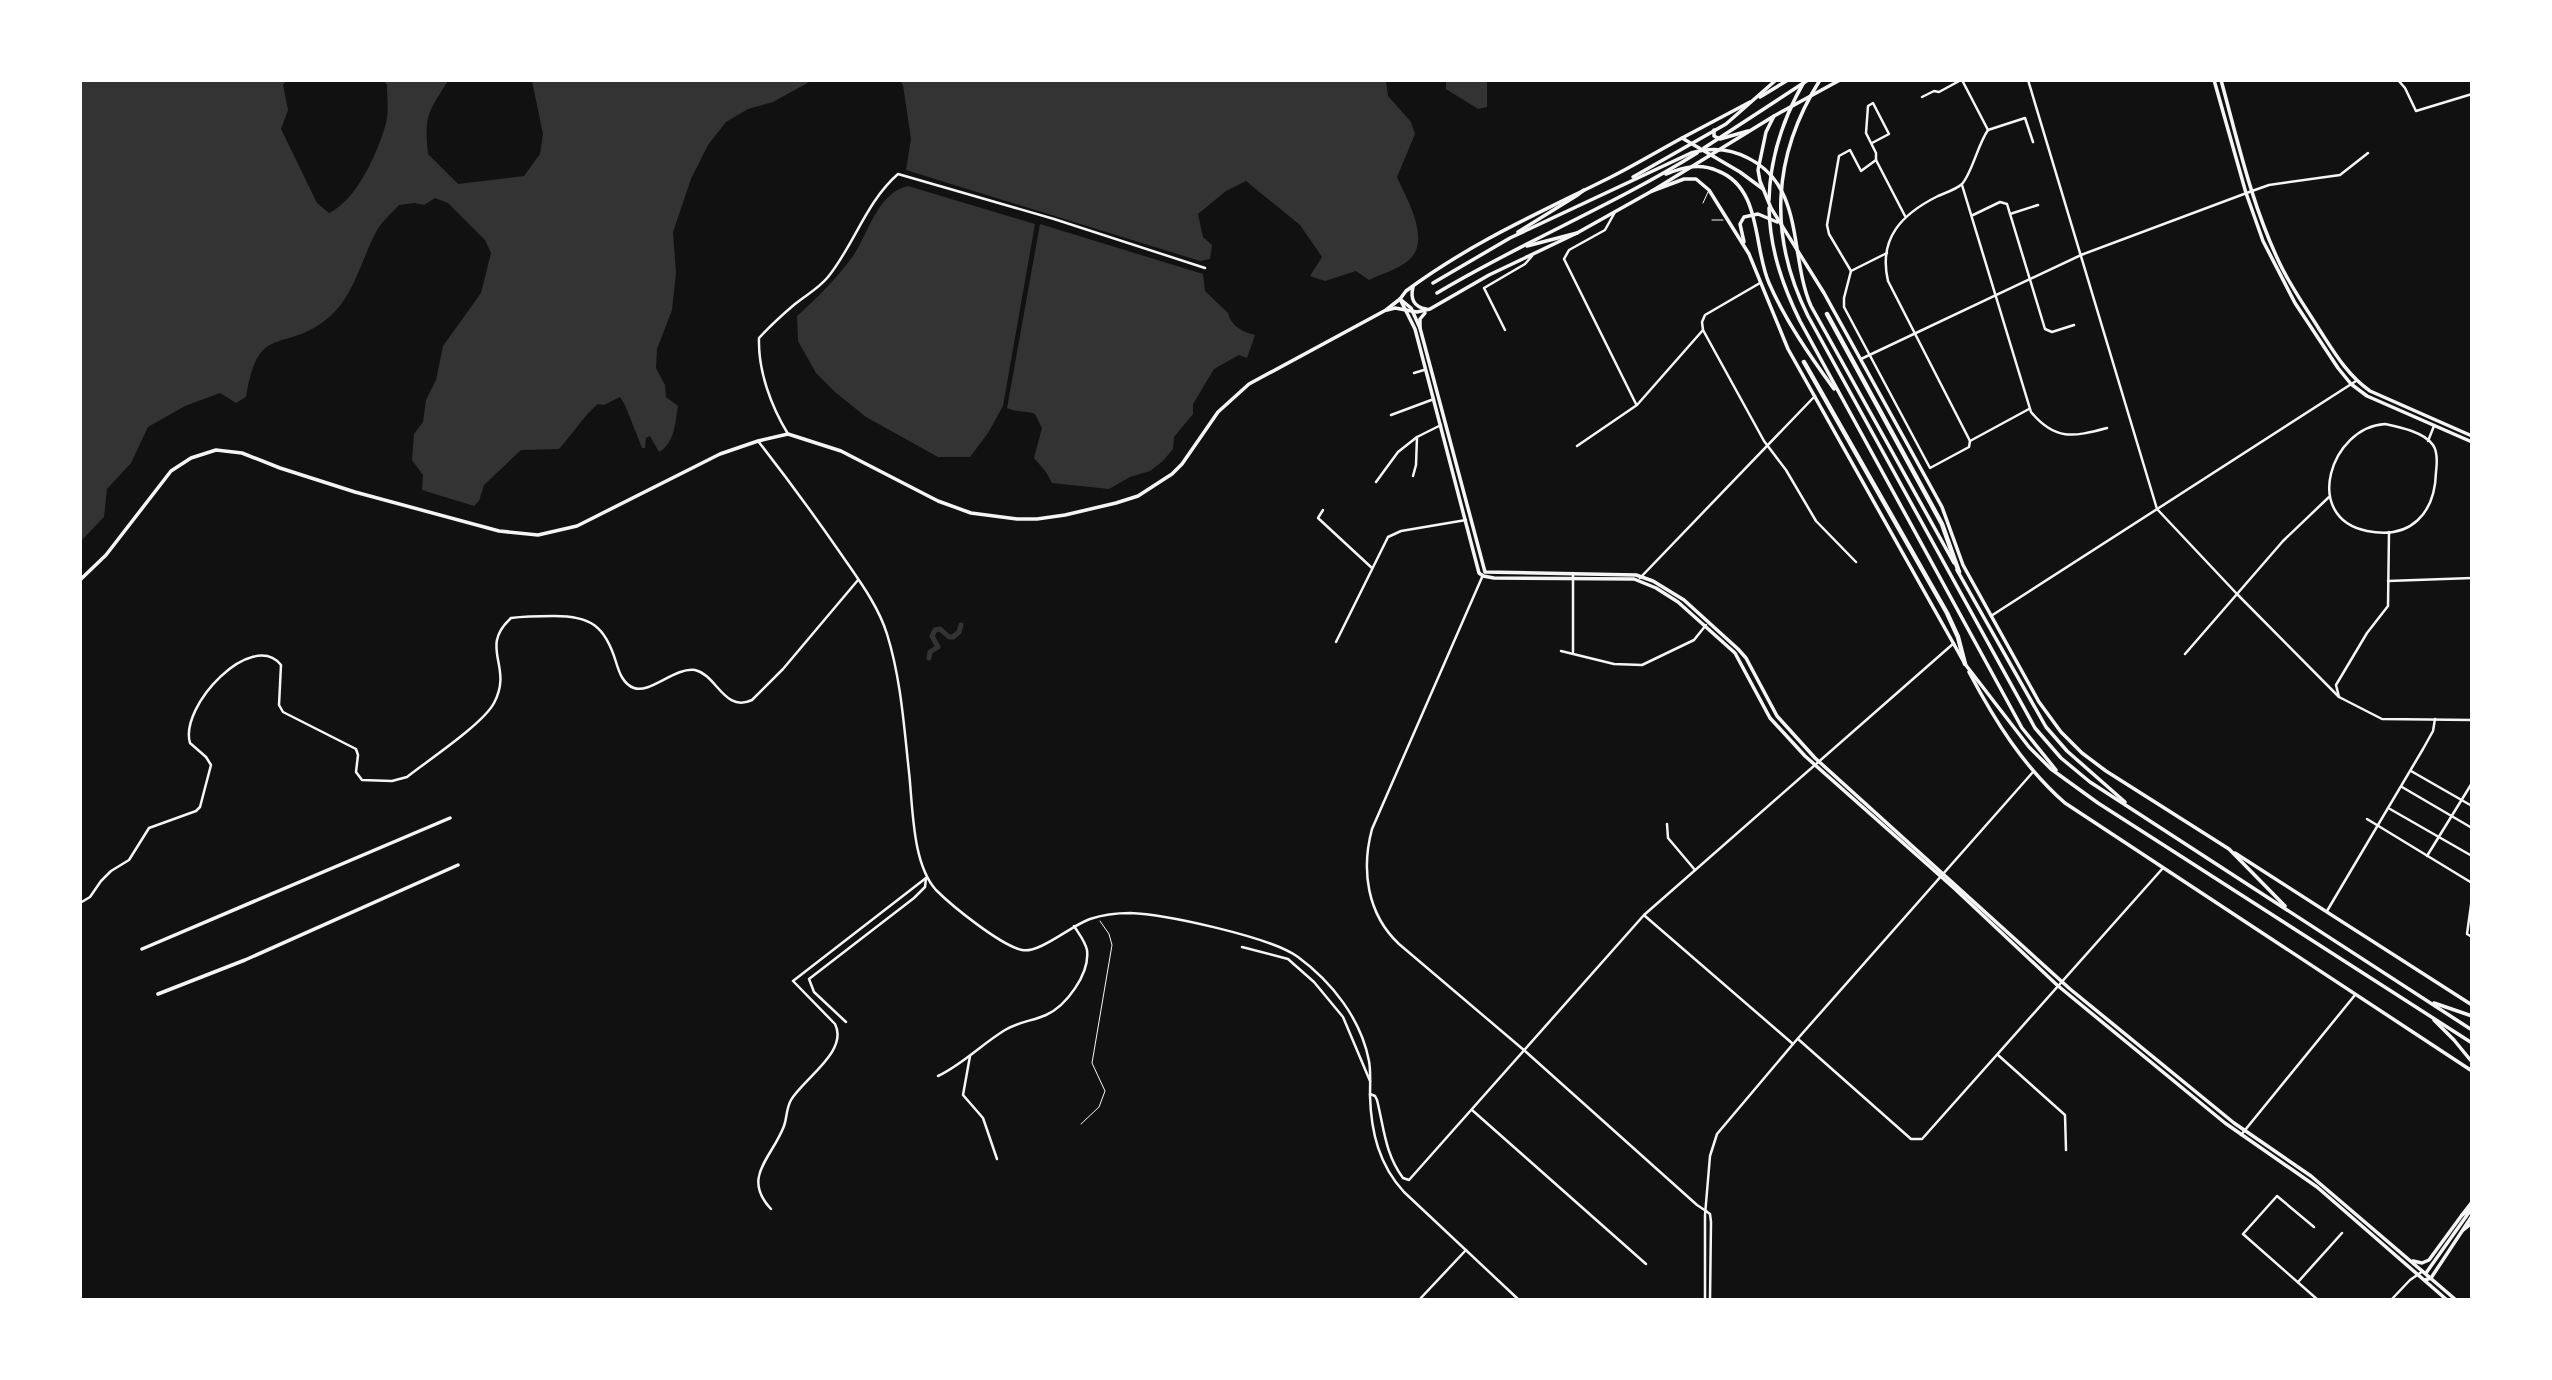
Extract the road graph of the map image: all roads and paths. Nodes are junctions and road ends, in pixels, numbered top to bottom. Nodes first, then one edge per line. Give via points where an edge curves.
1 (1776, 80) edge
2 (1788, 80) edge
3 (1807, 80) edge
4 (1820, 80) edge
5 (1840, 80) edge
6 (1962, 80) edge
7 (2028, 80) edge
8 (2214, 80) edge
9 (2221, 80) edge
10 (2398, 80) edge
11 (2472, 94) edge
12 (1922, 97) dead end
13 (1749, 103) junction
14 (1773, 116) junction
15 (1988, 130) junction
16 (1748, 131) junction
17 (1682, 138) junction
18 (2033, 142) dead end
19 (1872, 143) junction
20 (2368, 153) dead end
21 (1711, 156) junction
22 (1876, 160) junction
23 (1656, 178) junction
24 (1620, 184) junction
25 (1962, 184) junction
26 (1763, 189) junction
27 (1584, 190) junction
28 (1709, 190) junction
29 (1652, 191) junction
30 (2252, 191) junction
31 (2246, 193) junction
32 (1703, 203) dead end
33 (2038, 205) dead end
34 (1615, 212) junction
35 (2010, 214) junction
36 (1971, 216) junction
37 (1905, 217) junction
38 (1728, 218) junction
39 (1712, 220) dead end
40 (1779, 223) junction
41 (1577, 233) junction
42 (1510, 238) junction
43 (1518, 248) junction
44 (1887, 253) junction
45 (1533, 254) junction
46 (1749, 254) junction
47 (2081, 256) junction
48 (1205, 268) dead end
49 (1851, 271) junction
50 (2030, 280) junction
51 (1433, 283) dead end
52 (1760, 283) junction
53 (1414, 285) junction
54 (1437, 293) dead end
55 (1995, 296) junction
56 (1400, 299) junction
57 (1430, 309) junction
58 (1386, 310) junction
59 (1406, 310) junction
60 (1414, 313) junction
61 (1827, 314) dead end
62 (2074, 325) dead end
63 (1420, 328) junction
64 (1505, 330) dead end
65 (1703, 330) junction
66 (1913, 333) junction
67 (1869, 355) junction
68 (1861, 359) junction
69 (1804, 362) dead end
70 (1429, 369) junction
71 (1414, 373) dead end
72 (1827, 377) junction
73 (2357, 381) junction
74 (2351, 384) junction
75 (1815, 396) junction
76 (1436, 398) junction
77 (1637, 405) junction
78 (2029, 409) junction
79 (1391, 415) dead end
80 (1444, 424) junction
81 (2434, 426) junction
82 (2107, 428) dead end
83 (788, 435) junction
84 (2472, 436) edge
85 (1417, 437) junction
86 (758, 441) junction
87 (1970, 441) junction
88 (2428, 441) junction
89 (2472, 442) edge
90 (1766, 445) junction
91 (1577, 446) dead end
92 (1413, 476) dead end
93 (1376, 482) dead end
94 (2329, 497) junction
95 (2157, 509) junction
96 (1324, 510) dead end
97 (1466, 520) junction
98 (2389, 532) junction
99 (1856, 562) dead end
100 (1372, 568) junction
101 (1959, 572) junction
102 (1484, 574) junction
103 (1573, 575) junction
104 (1640, 578) junction
105 (2472, 578) edge
106 (858, 579) junction
107 (80, 580) edge
108 (2388, 581) junction
109 (2237, 594) junction
110 (1992, 616) junction
111 (1706, 625) junction
112 (1336, 642) dead end
113 (1954, 643) junction
114 (1561, 650) dead end
115 (1573, 652) junction
116 (2185, 654) dead end
117 (1965, 664) junction
118 (2339, 697) junction
119 (2435, 719) junction
120 (2472, 720) edge
121 (1818, 760) junction
122 (1814, 764) junction
123 (2411, 771) junction
124 (2033, 772) junction
125 (2068, 781) junction
126 (2472, 783) edge
127 (2401, 787) junction
128 (2461, 800) junction
129 (2472, 806) edge
130 (2389, 808) junction
131 (2132, 809) junction
132 (2451, 816) junction
133 (450, 818) dead end
134 (2367, 819) dead end
135 (1667, 824) dead end
136 (2378, 826) junction
137 (2472, 828) edge
138 (2438, 837) junction
139 (2229, 849) junction
140 (2427, 856) junction
141 (2472, 856) edge
142 (458, 865) dead end
143 (2163, 868) junction
144 (1695, 870) junction
145 (1942, 875) junction
146 (926, 878) junction
147 (2472, 883) edge
148 (2472, 898) edge
149 (80, 903) edge
150 (2328, 911) junction
151 (2291, 913) junction
152 (1644, 915) junction
153 (1100, 921) dead end
154 (1074, 926) junction
155 (2472, 937) edge
156 (1242, 947) dead end
157 (142, 950) dead end
158 (2059, 983) junction
159 (158, 994) dead end
160 (2355, 995) junction
161 (2428, 1001) junction
162 (2472, 1005) edge
163 (2427, 1014) junction
164 (2472, 1016) edge
165 (846, 1022) dead end
166 (2472, 1030) edge
167 (1798, 1039) junction
168 (2472, 1043) edge
169 (1793, 1044) junction
170 (1525, 1051) junction
171 (1998, 1055) junction
172 (971, 1056) junction
173 (2472, 1062) edge
174 (2472, 1070) edge
175 (938, 1076) dead end
176 (1370, 1081) junction
177 (1370, 1094) junction
178 (1472, 1110) junction
179 (1081, 1124) dead end
180 (2243, 1133) junction
181 (2066, 1150) dead end
182 (997, 1159) dead end
183 (2472, 1202) edge
184 (771, 1209) dead end
185 (2472, 1209) edge
186 (1706, 1211) junction
187 (2462, 1215) junction
188 (2472, 1216) edge
189 (2472, 1223) edge
190 (2314, 1227) dead end
191 (2462, 1231) junction
192 (2342, 1233) dead end
193 (1466, 1250) junction
194 (2408, 1258) junction
195 (1646, 1264) dead end
196 (2424, 1272) junction
197 (2418, 1274) junction
198 (2431, 1278) junction
199 (2425, 1280) junction
200 (2298, 1282) junction
201 (2314, 1296) junction
202 (1419, 1300) edge
203 (1520, 1300) edge
204 (1708, 1300) edge
205 (2310, 1300) edge
206 (2318, 1300) edge
207 (2391, 1300) edge
208 (2448, 1300) edge
209 (2456, 1300) edge

1 - 24 main road via 1726,124
2 - 13 main road
3 - 23 main road
3 - 72 main road via 1785,119 1774,153 1770,233 1782,281
4 - 131 main road via 1787,151 1780,191 1785,249 1796,288 2028,717 2070,766
5 - 14 main road
6 - 12 street
6 - 15 street
7 - 47 street
8 - 31 main road
9 - 30 main road
10 - 11 street via 2416,111
13 - 16 main road via 1713,133 1720,139
13 - 17 main road
14 - 16 main road
14 - 26 main road via 1759,159
15 - 18 street via 2025,118
15 - 25 street
16 - 21 main road
17 - 21 main road
17 - 27 main road
19 - 19 street via 1889,134 1872,103 1867,106 1866,133
19 - 22 street
20 - 30 street via 2340,176
21 - 26 main road
21 - 29 main road
22 - 37 street
22 - 49 street via 1861,171 1850,150 1839,156 1827,229
23 - 43 main road
23 - 72 main road via 1703,167 1722,172 1740,186 1749,203 1768,282
24 - 42 main road
24 - 101 main road via 1706,149 1743,155 1773,177 1791,214 1800,275 1811,306
25 - 36 street
25 - 37 street
26 - 40 main road
27 - 42 main road
27 - 53 main road via 1465,251
28 - 29 main road via 1696,179 1684,179
28 - 32 lane
28 - 38 main road
29 - 34 main road
30 - 31 street
30 - 73 main road via 2281,266
31 - 47 street
31 - 74 main road via 2276,269
33 - 35 street
34 - 41 main road
34 - 77 street via 1605,230 1569,250 1564,260
35 - 36 street via 2002,202
35 - 50 street
36 - 55 street
37 - 44 street via 1892,234
38 - 39 lane
38 - 46 main road
40 - 46 main road via 1762,215 1744,217 1740,228
40 - 68 main road
41 - 43 main road
41 - 45 main road
42 - 51 main road
43 - 54 main road
44 - 49 street
44 - 66 street via 1888,281
45 - 57 main road
45 - 64 street via 1525,264 1484,288
46 - 52 main road
47 - 50 street
47 - 95 street
48 - 83 street via 898,174 874,201 828,277 759,338 758,354 771,401
49 - 67 street via 1844,307
50 - 55 street
50 - 62 street via 2045,329 2052,332
52 - 65 street via 1705,315
52 - 75 main road via 1780,335
53 - 56 main road
53 - 57 main road via 1413,302
55 - 66 street
55 - 78 street
56 - 58 main road
56 - 59 main road
56 - 60 main road
57 - 60 main road
57 - 63 main road via 1420,318
58 - 59 main road
58 - 83 main road via 1249,384 1213,419 1182,464 1156,486 1127,500 1065,515 1017,519 955,509 841,451
59 - 60 main road
59 - 70 main road
60 - 63 main road
61 - 101 highway via 1942,524
63 - 70 main road
65 - 77 street
65 - 90 street
66 - 67 street
66 - 87 street
67 - 68 street
67 - 87 street via 1930,468 1969,447
68 - 110 main road via 1946,514 1958,554
69 - 117 highway via 1947,613
70 - 71 street
70 - 76 main road
72 - 125 main road via 2022,728
73 - 74 street
73 - 84 main road via 2399,405
74 - 81 main road
74 - 95 street
75 - 90 street
75 - 113 main road
76 - 79 street
76 - 80 main road
77 - 91 street
78 - 82 street via 2054,433 2070,436
78 - 87 street
80 - 85 street
80 - 97 main road
80 - 102 main road
81 - 88 street
81 - 89 main road
83 - 86 main road
85 - 92 street
85 - 93 street via 1398,452
86 - 106 street
86 - 107 main road via 720,454 578,526 538,535 499,531 355,492 242,453 216,450 171,471 106,555
88 - 94 street via 2385,424 2363,429 2336,460
88 - 98 street via 2436,451 2434,496 2418,521
90 - 99 street via 1816,521
90 - 104 street
94 - 98 street via 2335,513 2347,523 2365,531
94 - 109 street
95 - 109 street
95 - 110 street
96 - 100 street via 1318,518
97 - 100 street via 1395,533 1388,537
97 - 102 main road via 1478,570
98 - 108 street
100 - 112 street
101 - 131 main road via 2046,727
102 - 103 main road
102 - 170 street via 1372,829 1367,875 1376,912 1393,938
103 - 104 main road
103 - 115 street
104 - 111 main road
104 - 121 main road via 1684,600 1738,649 1780,720
105 - 108 street
106 - 146 street via 881,618 896,668 918,847
106 - 149 street via 783,669 746,703 725,696 692,670 641,688 631,686 622,678 607,640 588,620 570,616 511,618 495,643 502,674 490,709 398,781 362,780 356,772 356,749 283,712 279,705 281,666 269,656 256,655 216,681 191,716 190,743 211,765 200,807 149,828 132,857
108 - 118 street via 2388,606 2336,685
109 - 116 street
109 - 118 street
110 - 139 main road via 2039,702 2066,737 2106,771
111 - 115 street via 1694,640 1642,665 1614,664
111 - 122 main road via 1737,656 1772,721
113 - 117 main road
113 - 121 street
114 - 115 street
117 - 124 main road via 1997,722
117 - 125 main road via 2029,747
118 - 119 street via 2382,719
119 - 120 street
119 - 123 street
121 - 122 street
121 - 145 main road
122 - 144 street
122 - 145 main road
123 - 127 street
123 - 128 street
124 - 143 main road via 2065,803
124 - 145 street
125 - 163 main road
126 - 128 street
127 - 130 street
127 - 132 street
128 - 129 street
128 - 132 street
130 - 136 street
130 - 138 street
131 - 151 main road
132 - 137 street
132 - 138 street
133 - 157 main road
134 - 136 street
135 - 144 street via 1668,838
136 - 140 street
136 - 150 street
138 - 140 street
138 - 141 street
139 - 150 main road
139 - 151 main road
140 - 147 street
142 - 159 main road
143 - 158 street
143 - 160 main road
144 - 152 street
145 - 158 main road
145 - 167 street
146 - 154 street via 973,921 1022,950 1035,948
146 - 165 street via 925,887 914,898 809,979 814,992
146 - 184 street via 793,981 835,1024 838,1039 792,1099 785,1124 762,1167 757,1188
148 - 155 street via 2466,934
150 - 162 main road
151 - 161 main road
152 - 169 street
152 - 170 street
153 - 179 lane via 1112,945 1092,1063 1105,1091 1098,1107
154 - 172 street via 1087,954 1077,985 1064,1003 1047,1015 1002,1032
154 - 176 street via 1116,913 1150,915 1286,950 1328,984 1351,1014 1363,1038
156 - 176 street via 1287,959 1314,982 1343,1017
158 - 171 street
158 - 180 main road
160 - 174 main road
160 - 180 street
161 - 164 main road
161 - 166 main road
163 - 168 main road
163 - 173 main road
167 - 169 street
167 - 171 street via 1911,1139 1922,1139
169 - 186 street via 1714,1139
170 - 178 street
170 - 186 street
171 - 181 street via 2065,1115
172 - 175 street
172 - 182 street via 963,1096 983,1118
176 - 177 street
177 - 178 street via 1377,1100 1392,1160 1407,1181
177 - 193 street via 1374,1132 1389,1172
178 - 195 street
180 - 194 main road via 2311,1176
180 - 197 main road via 2317,1187
183 - 187 main road
185 - 187 main road
185 - 196 main road
186 - 204 street via 1710,1214
187 - 194 main road via 2429,1260
188 - 191 main road
189 - 191 main road
190 - 200 street via 2277,1196 2243,1234
191 - 198 main road
192 - 200 street
193 - 202 street
193 - 203 street
194 - 196 main road
196 - 197 street
196 - 198 main road
196 - 199 main road
197 - 199 main road
197 - 207 street
198 - 199 main road
198 - 209 main road
199 - 208 main road
200 - 201 street
201 - 205 street
201 - 206 street

